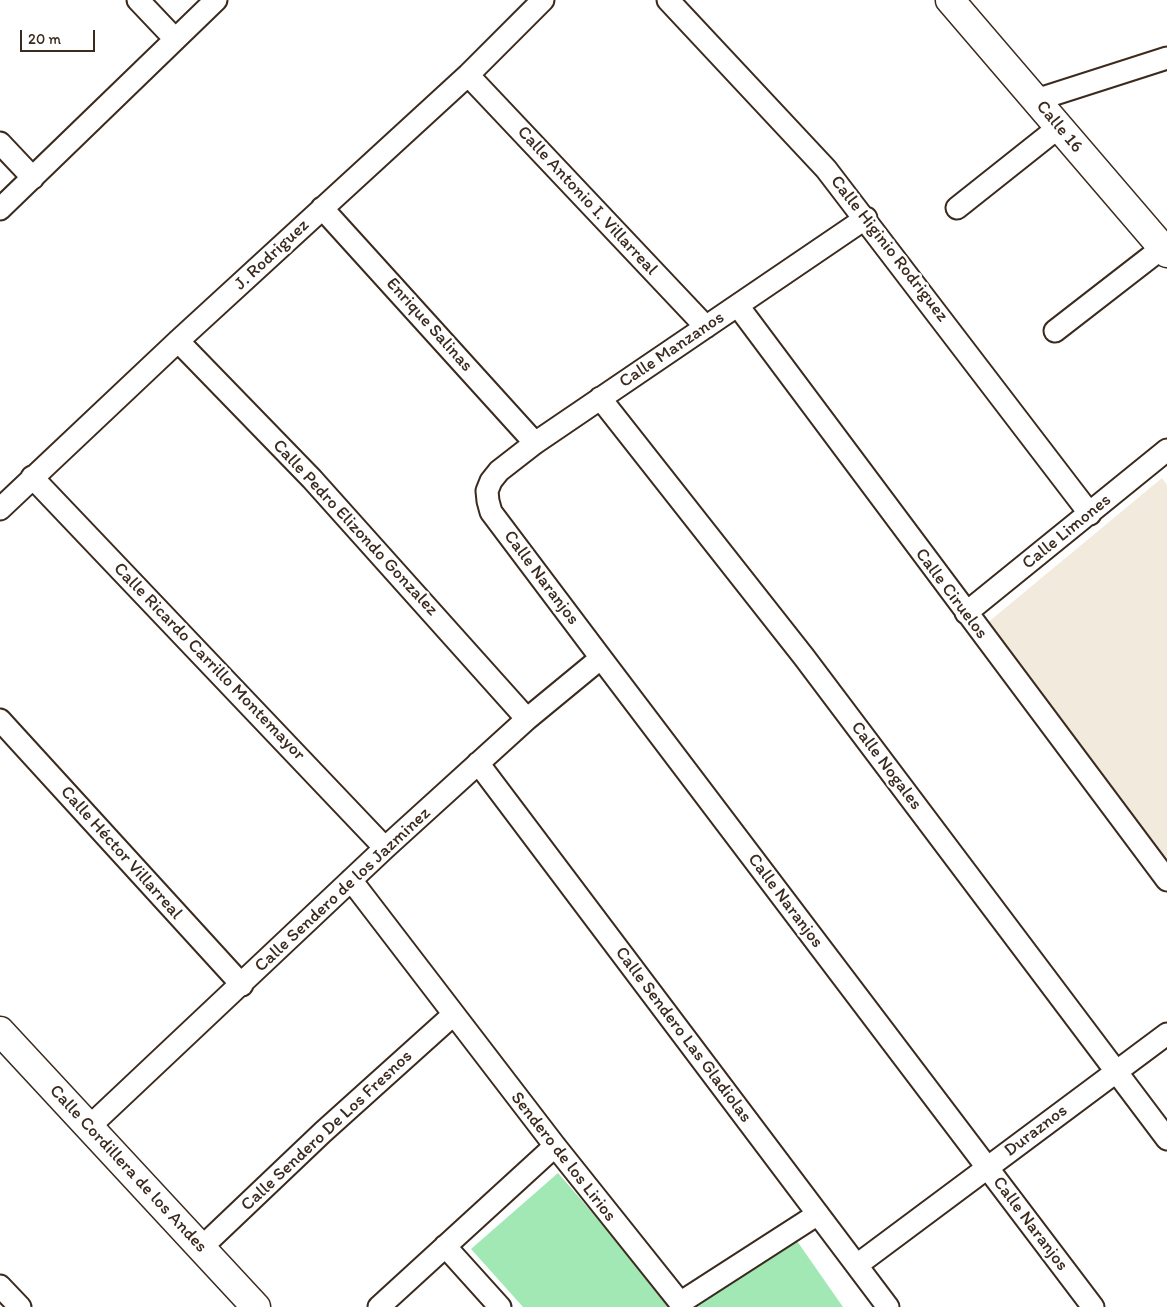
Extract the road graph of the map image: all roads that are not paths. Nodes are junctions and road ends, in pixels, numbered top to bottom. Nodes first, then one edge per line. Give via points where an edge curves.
1 (138, 0) edge
2 (216, 0) edge
3 (543, 0) edge
4 (668, 0) edge
5 (950, 0) edge
6 (175, 40) junction
7 (1167, 58) edge
8 (468, 75) junction
9 (1036, 100) junction
10 (1059, 127) junction
11 (0, 143) edge
12 (33, 178) junction
13 (322, 208) junction
14 (957, 208) dead end
15 (0, 209) edge
16 (866, 218) junction
17 (1164, 250) edge
18 (738, 306) junction
19 (706, 327) junction
20 (1055, 331) dead end
21 (178, 341) junction
22 (600, 398) junction
23 (535, 443) junction
24 (1167, 450) edge
25 (32, 477) junction
26 (487, 491) joint
27 (0, 509) edge
28 (1090, 514) junction
29 (966, 613) junction
30 (601, 658) junction
31 (527, 719) junction
32 (0, 720) edge
33 (478, 763) junction
34 (385, 848) junction
35 (351, 880) junction
36 (1167, 880) edge
37 (242, 985) junction
38 (453, 1015) junction
39 (0, 1031) edge
40 (1167, 1034) edge
41 (1116, 1071) junction
42 (89, 1127) junction
43 (1167, 1139) edge
44 (555, 1146) junction
45 (987, 1167) junction
46 (818, 1214) junction
47 (445, 1246) junction
48 (201, 1248) junction
49 (857, 1265) junction
50 (0, 1286) edge
51 (20, 1307) edge
52 (256, 1307) edge
53 (379, 1307) edge
54 (500, 1307) edge
55 (888, 1307) edge
56 (1093, 1307) edge

1 - 6 street
2 - 6 street
3 - 8 street, J. Rodriguez
4 - 16 street, Calle Higinio Rodriguez via 826,169
5 - 9 street, Calle 16
6 - 12 street
7 - 9 street
8 - 13 street, J. Rodriguez
8 - 19 street, Calle Antonio I. Villarreal
9 - 10 street, Calle 16
10 - 14 street
10 - 17 street, Calle 16
11 - 12 street
12 - 15 street
13 - 21 street, J. Rodriguez
13 - 23 street, Enrique Salinas
16 - 18 street, Calle Manzanos
16 - 28 street, Calle Higinio Rodriguez
17 - 20 street
18 - 19 street, Calle Manzanos
18 - 29 street, Calle Ciruelos
19 - 22 street, Calle Manzanos
21 - 25 street, J. Rodriguez
21 - 31 street, Calle Pedro Elizondo Gonzalez via 312,479
22 - 23 street, Calle Manzanos
22 - 41 street, Calle Nogales via 804,657
23 - 26 street, Calle Manzanos via 499,470
24 - 28 street, Calle Limones
25 - 27 street, J. Rodriguez
25 - 34 street, Calle Ricardo Carrillo Montemayor
26 - 30 street, Calle Naranjos via 491,512
28 - 29 street, Calle Limones
29 - 36 street, Calle Ciruelos
30 - 31 street, Calle Sendero de los Jazminez
30 - 45 street, Calle Naranjos
31 - 33 street, Calle Sendero de los Jazminez
32 - 37 street, Calle Héctor Villarreal
33 - 34 street, Calle Sendero de los Jazminez
33 - 46 street, Calle Sendero Las Gladiolas
34 - 35 street, Calle Sendero de los Jazminez
35 - 37 street, Calle Sendero de los Jazminez
35 - 38 street, Sendero de los Lirios
37 - 42 street, Calle Sendero de los Jazminez
38 - 44 street, Sendero de los Lirios
38 - 48 street, Calle Sendero De Los Fresnos
39 - 42 street, Calle Cordillera de los Andes
40 - 41 street, Duraznos
41 - 43 street, Calle Nogales
41 - 45 street, Duraznos
42 - 48 street, Calle Cordillera de los Andes
44 - 46 street, Sendero de los Lirios via 678,1300 686,1299
44 - 47 street
45 - 49 street, Duraznos
45 - 56 street, Calle Naranjos
46 - 49 street, Calle Sendero Las Gladiolas
47 - 53 street
47 - 54 street
48 - 52 street, Calle Cordillera de los Andes
49 - 55 street, Calle Sendero Las Gladiolas
50 - 51 street

